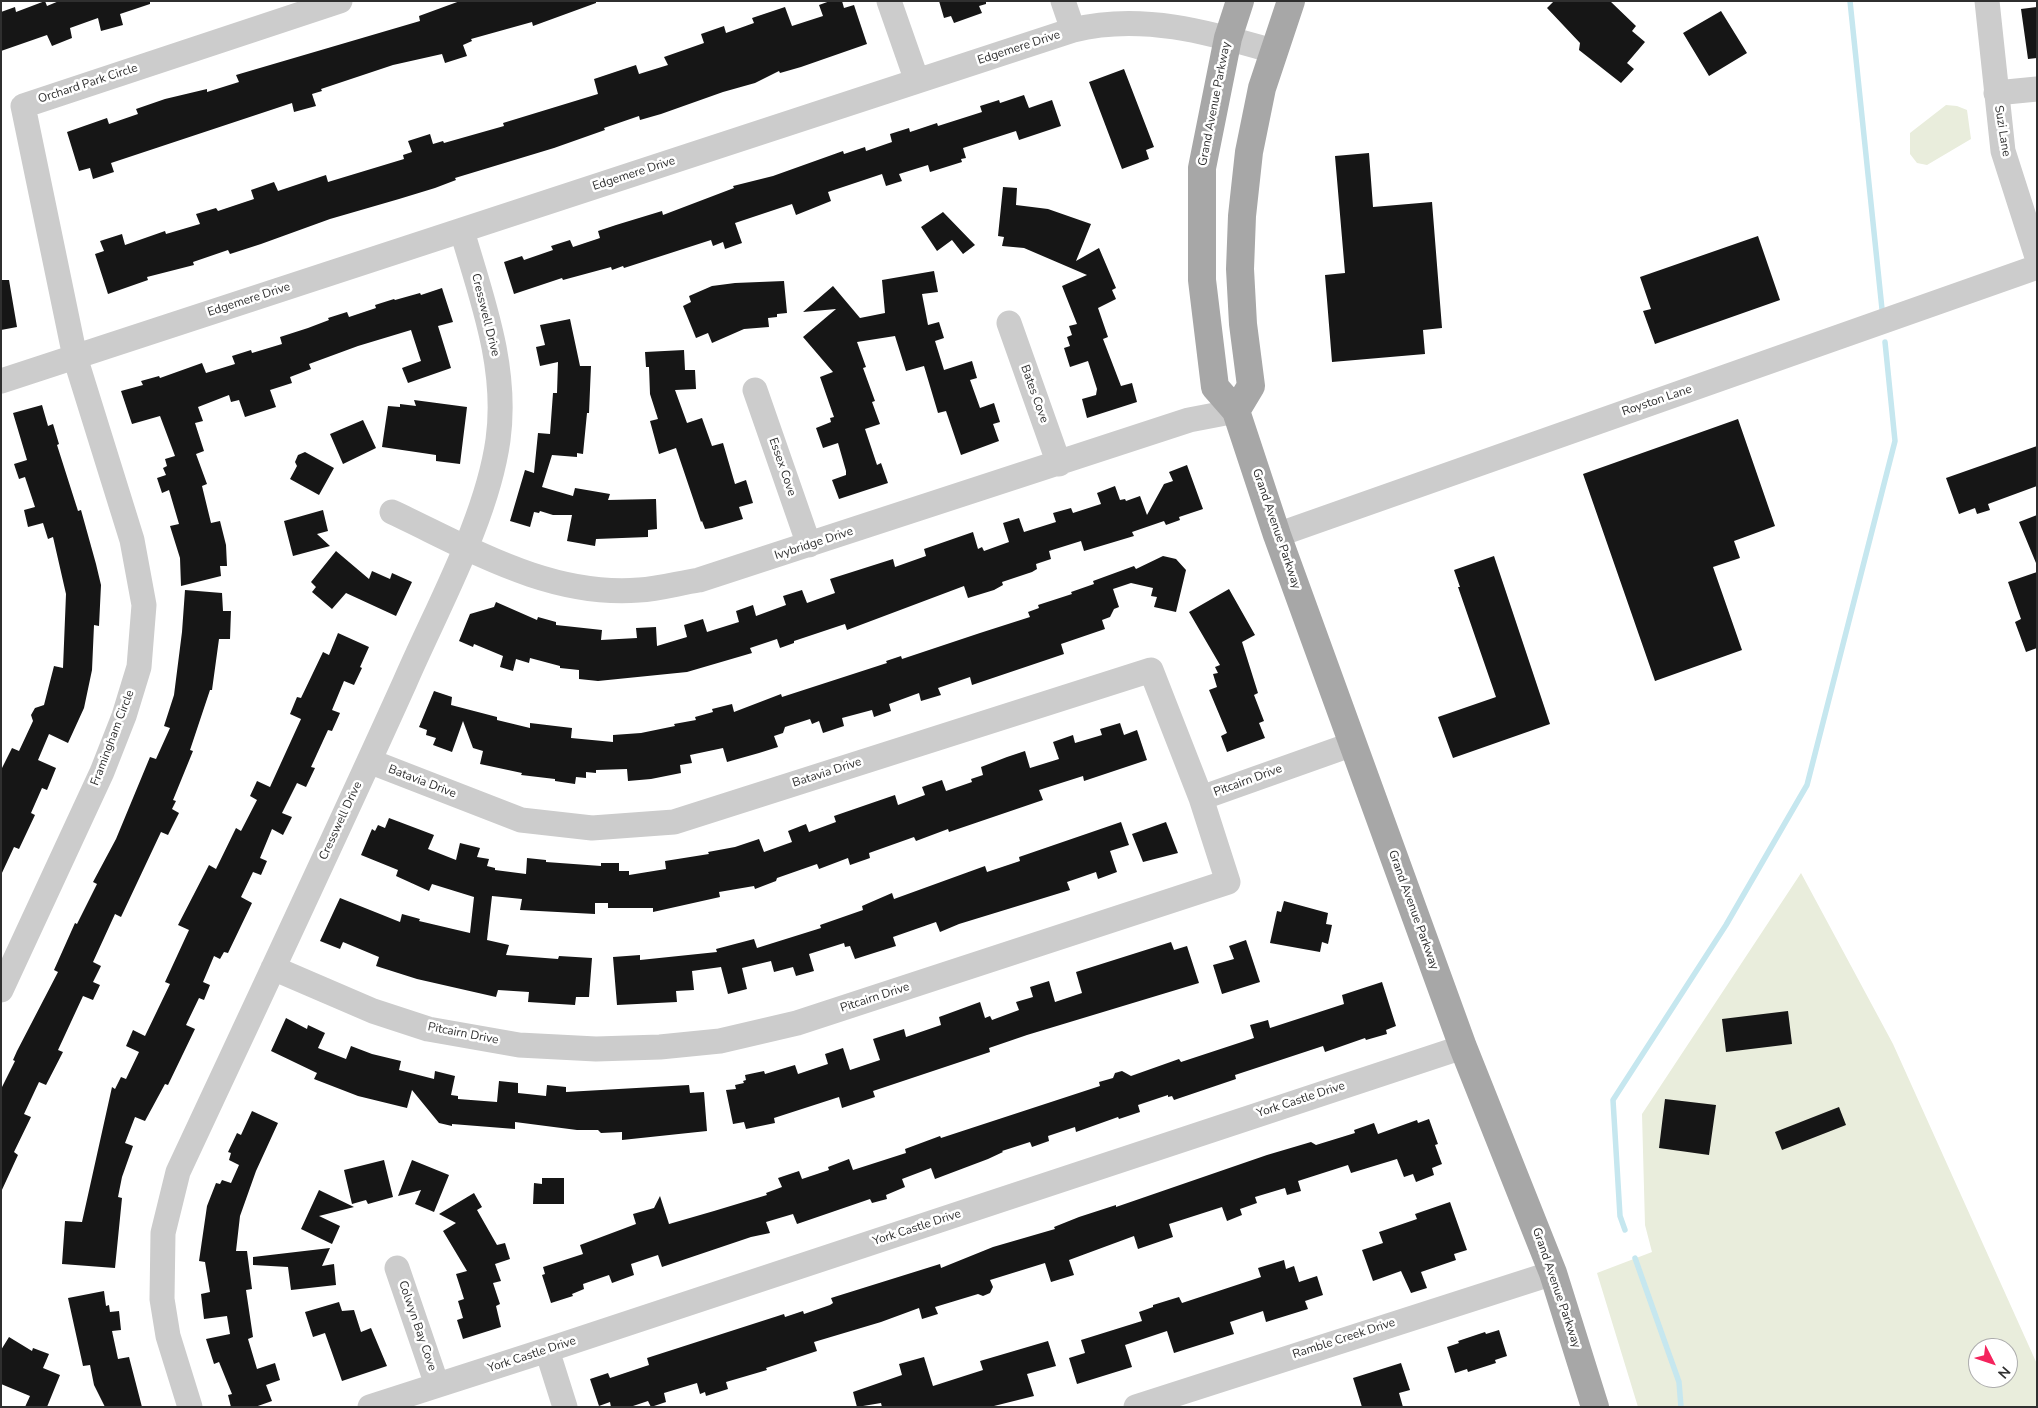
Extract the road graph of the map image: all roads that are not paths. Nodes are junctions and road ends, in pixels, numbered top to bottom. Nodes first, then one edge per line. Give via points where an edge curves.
1 (340, 1) edge
2 (889, 1) edge
3 (1062, 1) edge
4 (1240, 1) edge
5 (1291, 1) edge
6 (1987, 1) edge
7 (1073, 30) junction
8 (1228, 38) junction
9 (1273, 51) junction
10 (917, 81) junction
11 (2037, 89) edge
12 (1996, 93) junction
13 (462, 231) junction
14 (2037, 257) edge
15 (2037, 267) edge
16 (1009, 323) dead end
17 (75, 357) junction
18 (1, 381) edge
19 (755, 390) dead end
20 (1236, 410) junction
21 (1059, 464) junction
22 (392, 512) dead end
23 (1277, 535) junction
24 (809, 545) junction
25 (465, 546) junction
26 (1353, 744) junction
27 (369, 761) junction
28 (1201, 798) junction
29 (273, 968) junction
30 (1, 990) edge
31 (1463, 1047) junction
32 (396, 1268) dead end
33 (1553, 1273) junction
34 (547, 1350) junction
35 (437, 1385) junction
36 (190, 1407) edge
37 (370, 1407) edge
38 (565, 1407) edge
39 (1136, 1407) edge
40 (1595, 1407) edge

1 - 17 street, Orchard Park Circle via 23,106
2 - 10 street
3 - 7 street
4 - 8 main road, Grand Avenue Parkway
5 - 9 main road
6 - 12 street, Suzi Lane
7 - 8 street, Edgemere Drive via 1095,24 1126,23 1184,27
7 - 10 street, Edgemere Drive
8 - 9 street, Edgemere Drive
8 - 20 main road, Grand Avenue Parkway via 1202,168 1202,280 1216,386
9 - 20 main road via 1249,152 1240,269 1251,386
10 - 13 street, Edgemere Drive
11 - 12 street
12 - 14 street, Suzi Lane via 2003,151
13 - 17 street, Edgemere Drive
13 - 25 street, Cresswell Drive via 494,343 500,390 498,438 489,485
15 - 23 street, Royston Lane
16 - 21 street, Bates Cove
17 - 18 street, Edgemere Drive
17 - 30 street, Framingham Circle via 132,540 144,605 139,667 102,772
19 - 24 street, Essex Cove
20 - 21 street, Ivybridge Drive via 1189,420
20 - 23 main road, Grand Avenue Parkway
21 - 24 street, Ivybridge Drive
22 - 25 street, Ivybridge Drive
23 - 26 main road, Grand Avenue Parkway
24 - 25 street, Ivybridge Drive via 699,580 639,590 596,589 555,583 516,570
25 - 27 street, Cresswell Drive
26 - 28 street, Pitcairn Drive
26 - 31 main road, Grand Avenue Parkway
27 - 28 street, Batavia Drive via 521,820 592,828 674,822 1151,670
27 - 29 street, Cresswell Drive
28 - 29 street, Pitcairn Drive via 1228,882 798,1023 720,1041 596,1050 519,1045 428,1029 373,1011
29 - 36 street, Cresswell Drive via 178,1172 163,1233 162,1300 168,1336
31 - 33 main road, Grand Avenue Parkway
31 - 34 street, York Castle Drive
32 - 35 street, Colwyn Bay Cove
33 - 39 street, Ramble Creek Drive
33 - 40 main road, Grand Avenue Parkway
34 - 35 street, York Castle Drive
34 - 38 street
35 - 37 street, York Castle Drive

